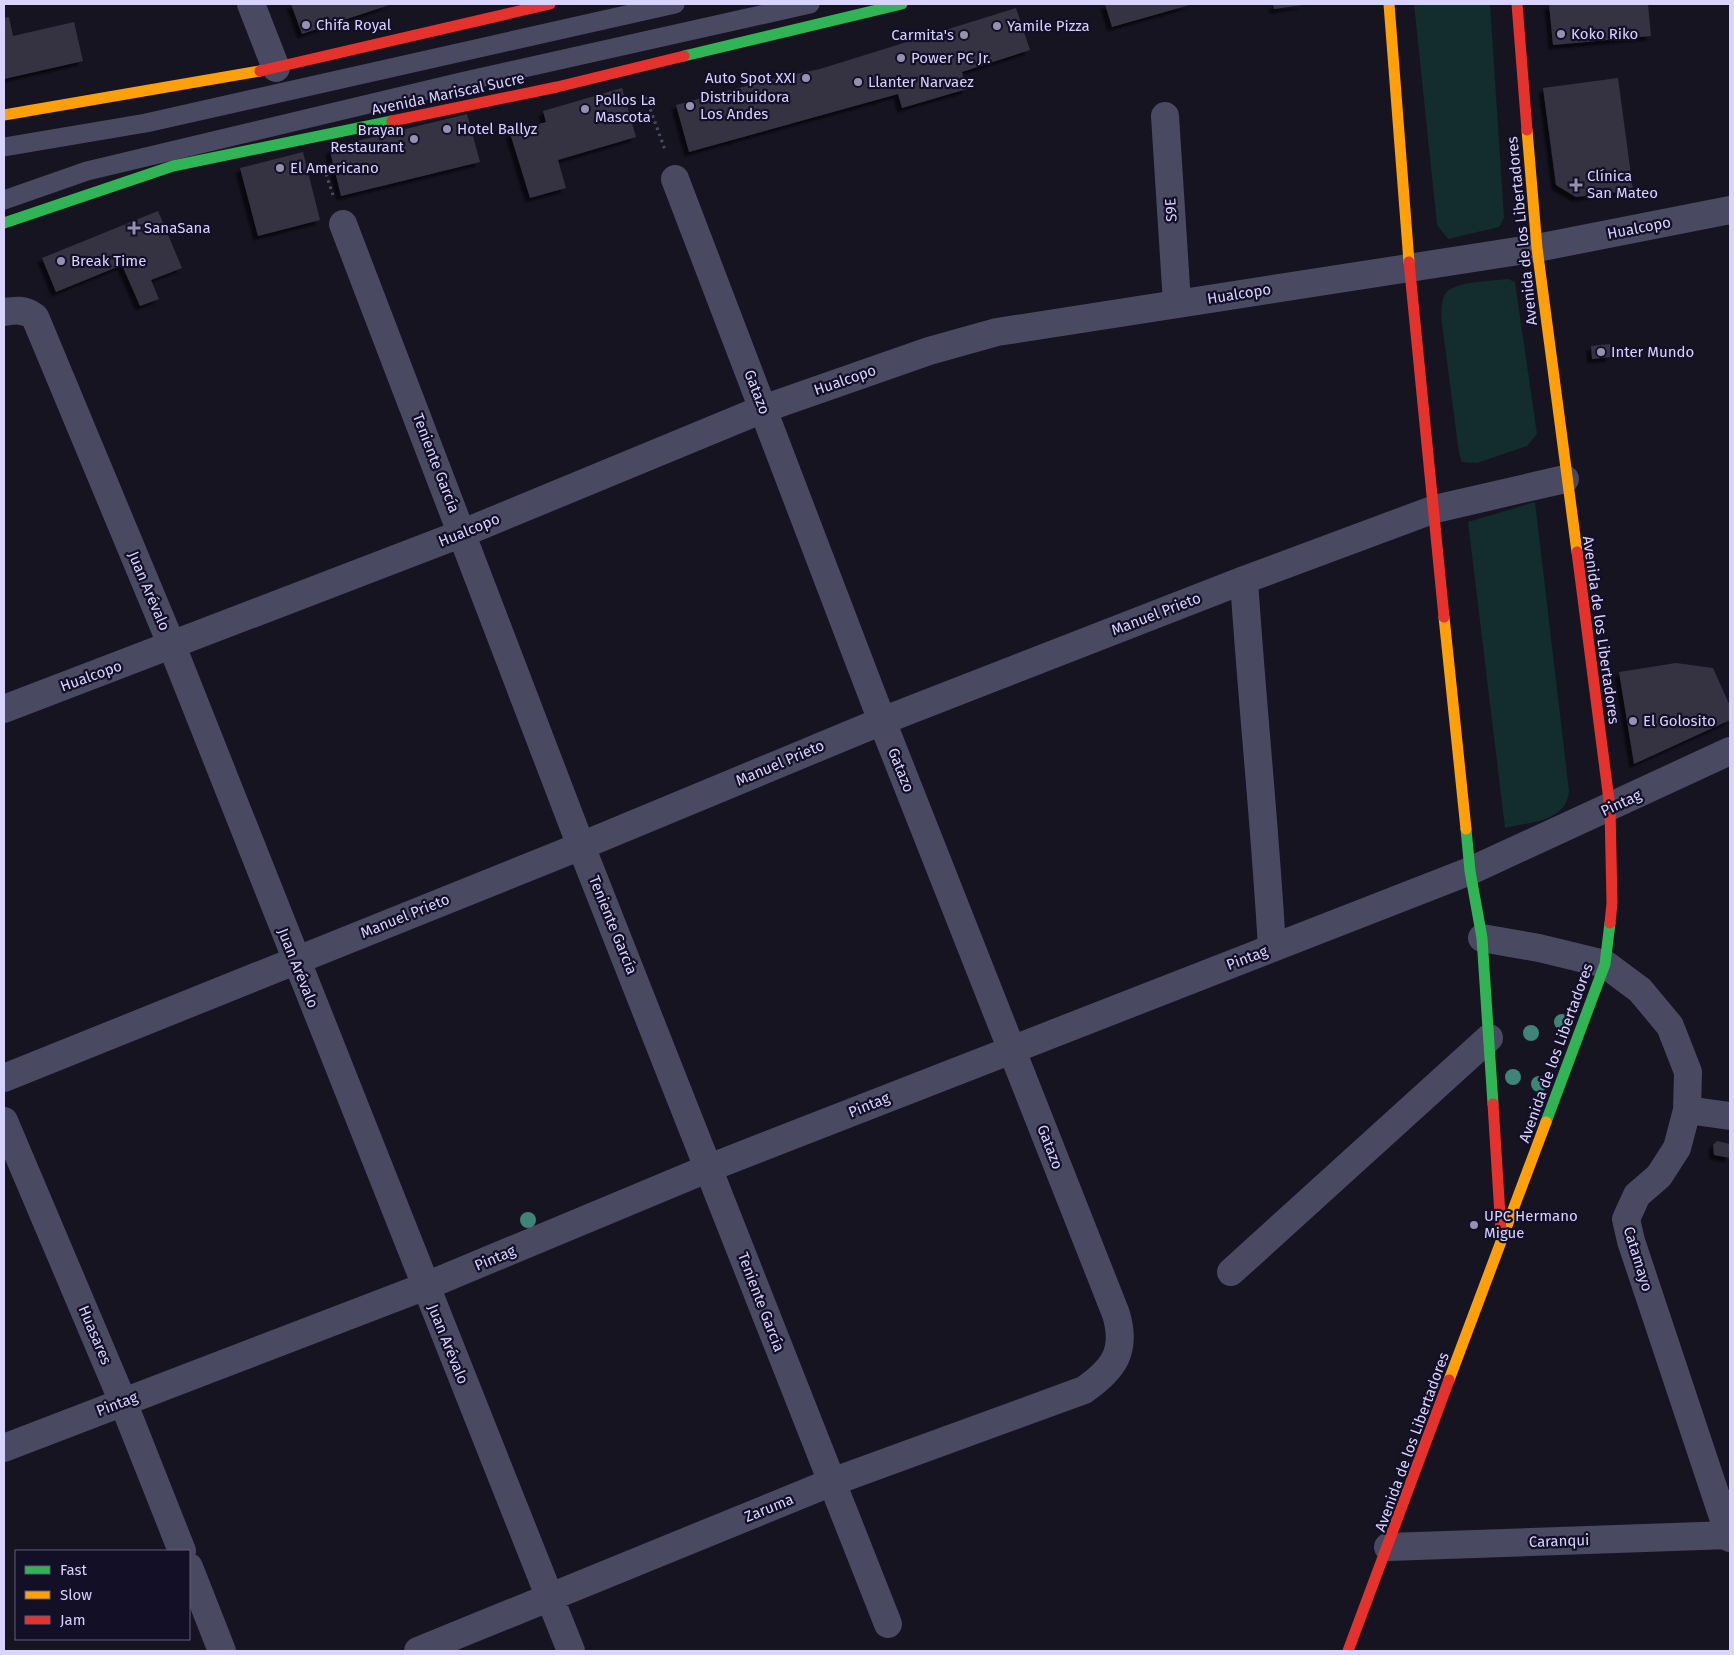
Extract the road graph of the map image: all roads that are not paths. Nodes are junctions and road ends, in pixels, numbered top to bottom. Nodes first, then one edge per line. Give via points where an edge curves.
1 (251, 4) edge
2 (550, 4) edge
3 (675, 4) edge
4 (810, 4) edge
5 (902, 4) edge
6 (1389, 4) edge
7 (1517, 4) edge
8 (276, 68) junction
9 (4, 115) edge
10 (1164, 116) dead end
11 (4, 147) edge
12 (675, 179) road end
13 (4, 200) edge
14 (1730, 210) edge
15 (4, 223) edge
16 (343, 224) road end
17 (1537, 248) junction
18 (1409, 267) junction
19 (1177, 303) junction
20 (4, 312) edge
21 (763, 409) junction
22 (1565, 479) junction
23 (1435, 509) junction
24 (463, 533) junction
25 (1244, 580) junction
26 (172, 646) junction
27 (4, 709) edge
28 (882, 721) junction
29 (1730, 751) edge
30 (1610, 808) junction
31 (581, 846) junction
32 (1470, 871) junction
33 (1482, 938) junction
34 (1272, 948) junction
35 (295, 960) junction
36 (1605, 964) junction
37 (1489, 1038) junction
38 (1012, 1048) junction
39 (4, 1078) edge
40 (1687, 1110) junction
41 (1730, 1116) edge
42 (4, 1121) edge
43 (709, 1168) junction
44 (1502, 1243) junction
45 (1231, 1272) dead end
46 (426, 1286) junction
47 (1113, 1360) joint
48 (123, 1402) junction
49 (4, 1448) edge
50 (832, 1482) junction
51 (1730, 1536) edge
52 (1388, 1547) junction
53 (182, 1550) edge
54 (190, 1570) edge
55 (550, 1597) junction
56 (888, 1624) dead end
57 (222, 1651) edge
58 (418, 1651) edge
59 (571, 1651) edge
60 (1348, 1651) edge

1 - 8 street
2 - 8 street
3 - 11 lane via 146,123
4 - 13 lane via 461,82 87,171
5 - 15 street, Avenida Mariscal Sucre via 636,69 173,166
6 - 18 street, Avenida de los Libertadores
7 - 17 street, Avenida de los Libertadores
8 - 9 street
10 - 19 street, S9E
12 - 21 street, Gatazo
14 - 17 street, Hualcopo
16 - 24 street, Teniente García
17 - 18 street, Hualcopo
17 - 22 street, Avenida de los Libertadores
18 - 19 street, Hualcopo
18 - 23 street, Avenida de los Libertadores
19 - 21 street, Hualcopo via 997,332 929,351
20 - 26 street, Juan Arévalo via 27,311 35,317
21 - 24 street, Hualcopo
21 - 28 street, Gatazo
22 - 23 street, Manuel Prieto
22 - 30 street, Avenida de los Libertadores
23 - 25 street, Manuel Prieto
23 - 32 street, Avenida de los Libertadores
24 - 26 street, Hualcopo
24 - 31 street, Teniente García
25 - 28 street, Manuel Prieto
25 - 34 street via 1266,829
26 - 27 street, Hualcopo
26 - 35 street, Juan Arévalo
28 - 31 street, Manuel Prieto
28 - 38 street, Gatazo
29 - 30 street, Pintag
30 - 32 street, Pintag
30 - 36 street, Avenida de los Libertadores via 1612,903
31 - 35 street, Manuel Prieto
31 - 43 street, Teniente García
32 - 33 street, Avenida de los Libertadores
32 - 34 street, Pintag
33 - 36 street, Catamayo
33 - 37 street, Avenida de los Libertadores
34 - 38 street, Pintag
35 - 39 street, Manuel Prieto
35 - 46 street, Juan Arévalo
36 - 40 street, Catamayo via 1640,990 1670,1026 1688,1072
36 - 44 street, Avenida de los Libertadores
37 - 44 street, Avenida de los Libertadores
37 - 45 street
38 - 43 street, Pintag
38 - 47 street, Gatazo via 1116,1314 1121,1344
40 - 41 street
40 - 51 street, Catamayo via 1676,1148 1659,1176 1637,1195 1626,1220 1630,1241
42 - 48 street, Huasares
43 - 46 street, Pintag
43 - 50 street, Teniente García
44 - 52 street, Avenida de los Libertadores
46 - 48 street, Pintag
46 - 55 street, Juan Arévalo
47 - 50 street, Zaruma via 1100,1379 1084,1390
48 - 49 street, Pintag
48 - 53 street, Huasares
50 - 55 street, Zaruma
50 - 56 street, Teniente García
51 - 52 street, Caranqui
52 - 60 street, Avenida de los Libertadores
54 - 57 street
55 - 58 street, Zaruma
55 - 59 street, Juan Arévalo

